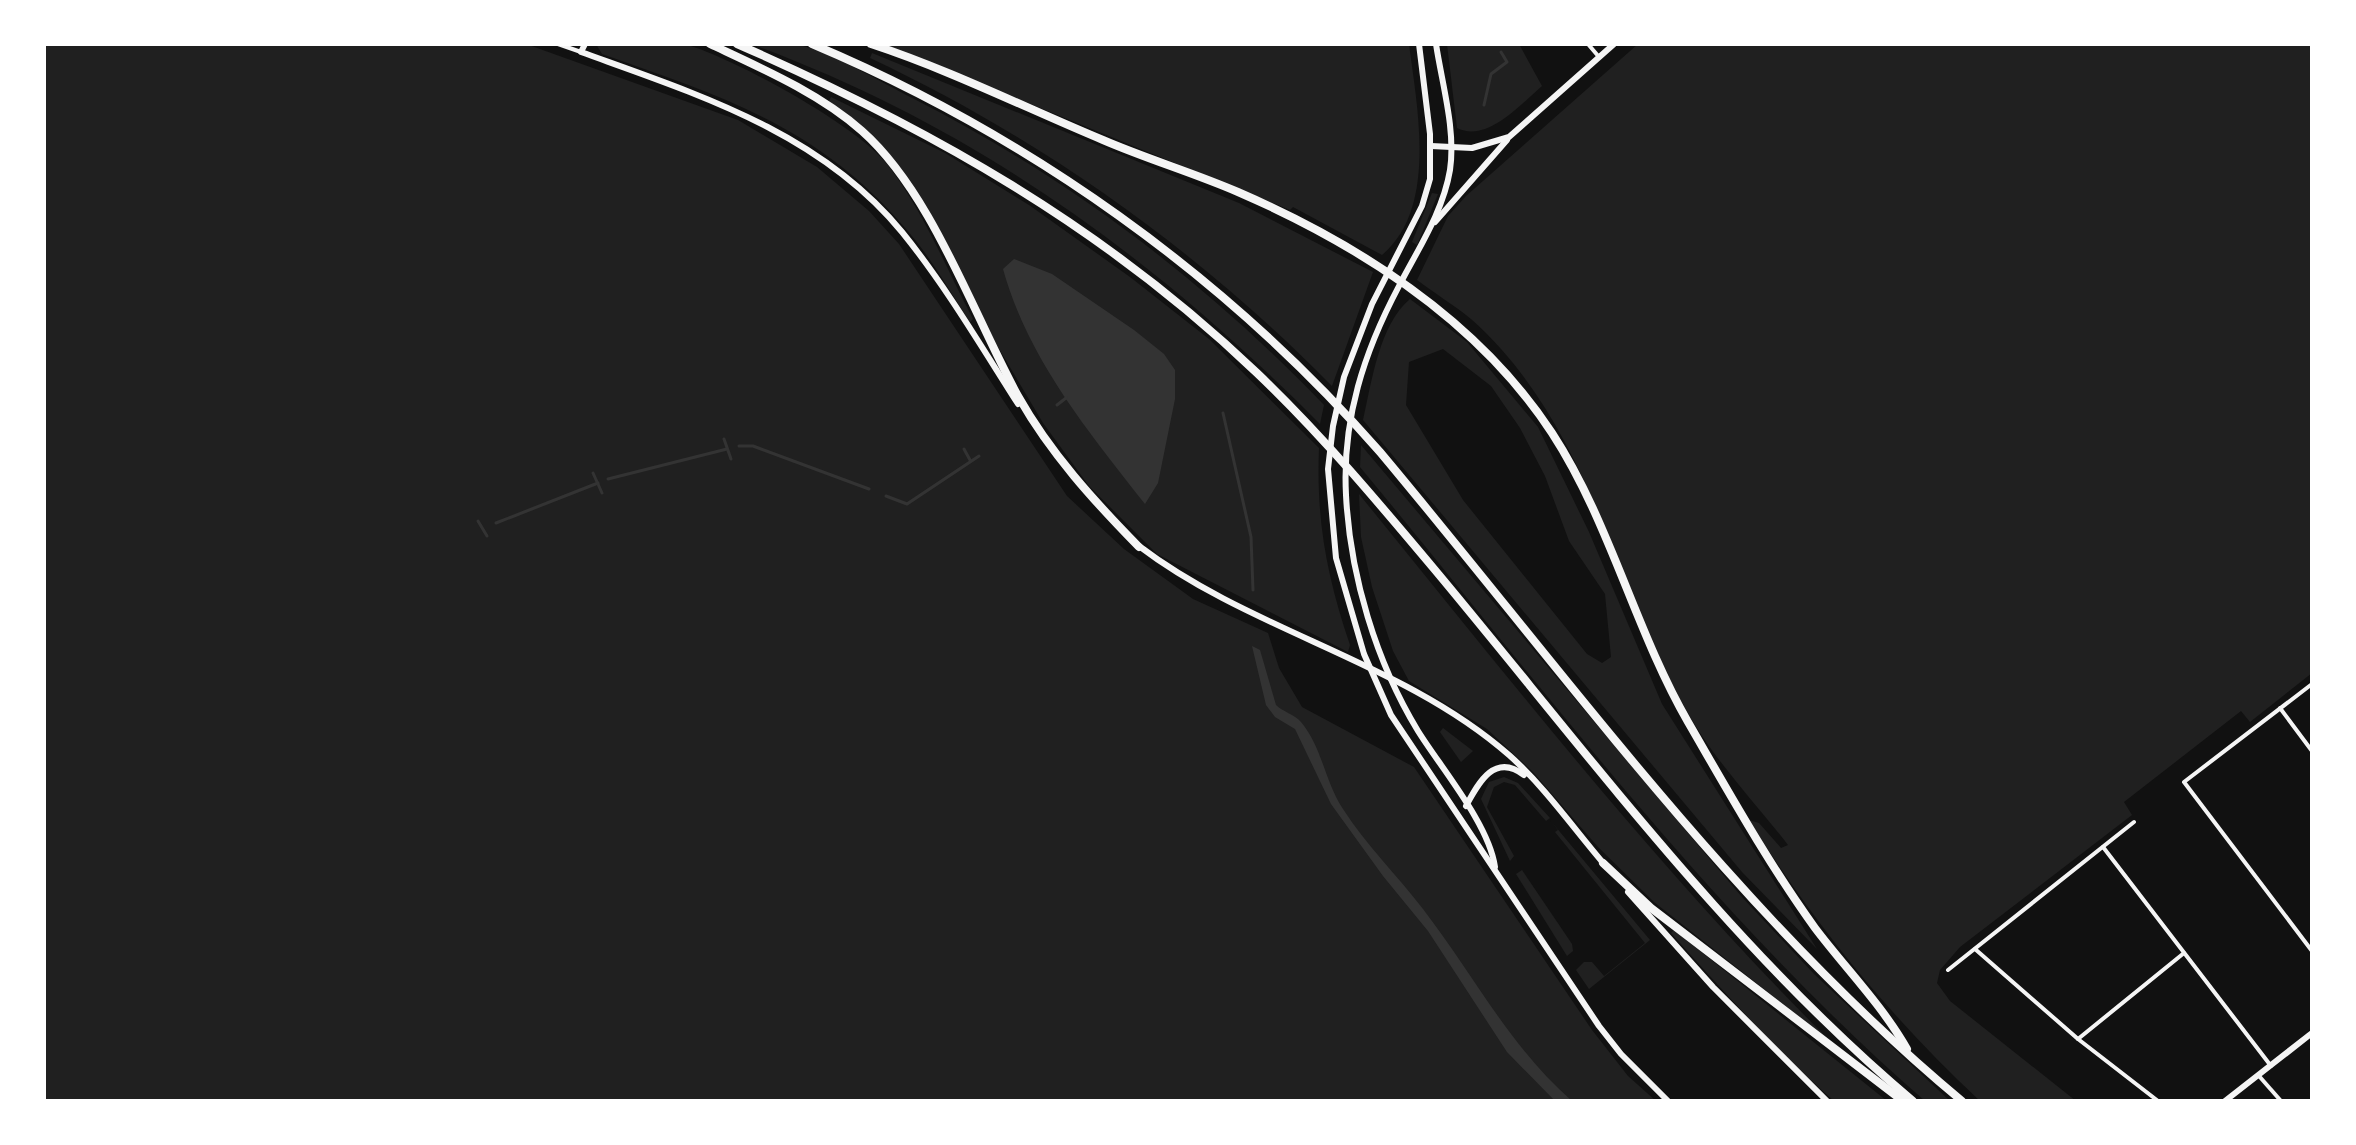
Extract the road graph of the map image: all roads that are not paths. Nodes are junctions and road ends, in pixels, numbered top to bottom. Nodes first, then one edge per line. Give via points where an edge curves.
1 (558, 44) edge
2 (585, 44) edge
3 (710, 44) edge
4 (737, 44) edge
5 (812, 44) edge
6 (871, 44) edge
7 (1419, 44) edge
8 (1436, 44) edge
9 (1588, 44) edge
10 (1614, 44) edge
11 (581, 52) junction
12 (1599, 57) junction
13 (1509, 137) junction
14 (1431, 146) junction
15 (1451, 149) junction
16 (1430, 228) junction
17 (1387, 274) junction
18 (1401, 283) junction
19 (1139, 547) junction
20 (1371, 671) junction
21 (1393, 681) junction
22 (2312, 684) edge
23 (2280, 708) junction
24 (2312, 751) edge
25 (1541, 789) junction
26 (1466, 806) junction
27 (2134, 822) dead end
28 (2103, 847) junction
29 (1603, 863) junction
30 (1495, 870) junction
31 (1975, 949) junction
32 (2312, 951) edge
33 (2184, 953) junction
34 (1948, 970) dead end
35 (2312, 1033) edge
36 (2078, 1039) junction
37 (1911, 1057) junction
38 (2271, 1066) junction
39 (2259, 1076) junction
40 (1668, 1101) edge
41 (1827, 1101) edge
42 (1903, 1101) edge
43 (1913, 1101) edge
44 (1962, 1101) edge
45 (2158, 1101) edge
46 (2225, 1101) edge
47 (2281, 1101) edge

1 - 11 street
2 - 11 street
3 - 19 highway via 826,105 887,157 931,226 1027,410 1080,483
4 - 43 highway via 889,113 974,159 1058,211 1204,324 1307,422 1373,497 1731,924
5 - 37 highway via 914,92 1075,185 1223,298 1380,452 1693,833
6 - 17 highway via 1235,191
7 - 14 street
8 - 15 street
9 - 12 street
10 - 12 street
11 - 19 street via 757,119 859,188 901,230 1055,458
12 - 13 street
13 - 15 street
13 - 16 street
14 - 15 street
14 - 17 street via 1422,206
15 - 16 street via 1443,197
16 - 18 street
17 - 18 highway
17 - 20 street via 1344,377 1328,469 1336,558
18 - 21 street via 1360,371 1345,492 1358,578
18 - 37 highway via 1432,301 1483,347 1555,437 1688,723 1780,877 1891,1021
19 - 20 street via 1181,578
20 - 21 street
20 - 30 street via 1395,721
21 - 25 street via 1509,755
21 - 26 street
22 - 23 street
23 - 24 street
23 - 32 street via 2184,782
25 - 26 street via 1519,771 1502,768 1480,779
25 - 29 street
26 - 30 street via 1488,841
27 - 28 street
28 - 31 street
28 - 33 street
29 - 41 street via 1713,987
29 - 42 highway via 1651,908
30 - 40 street via 1599,1026
31 - 34 street
31 - 36 street
33 - 36 street
33 - 38 street
35 - 38 street
36 - 45 street
37 - 44 highway
38 - 39 street
39 - 46 street
39 - 47 street

